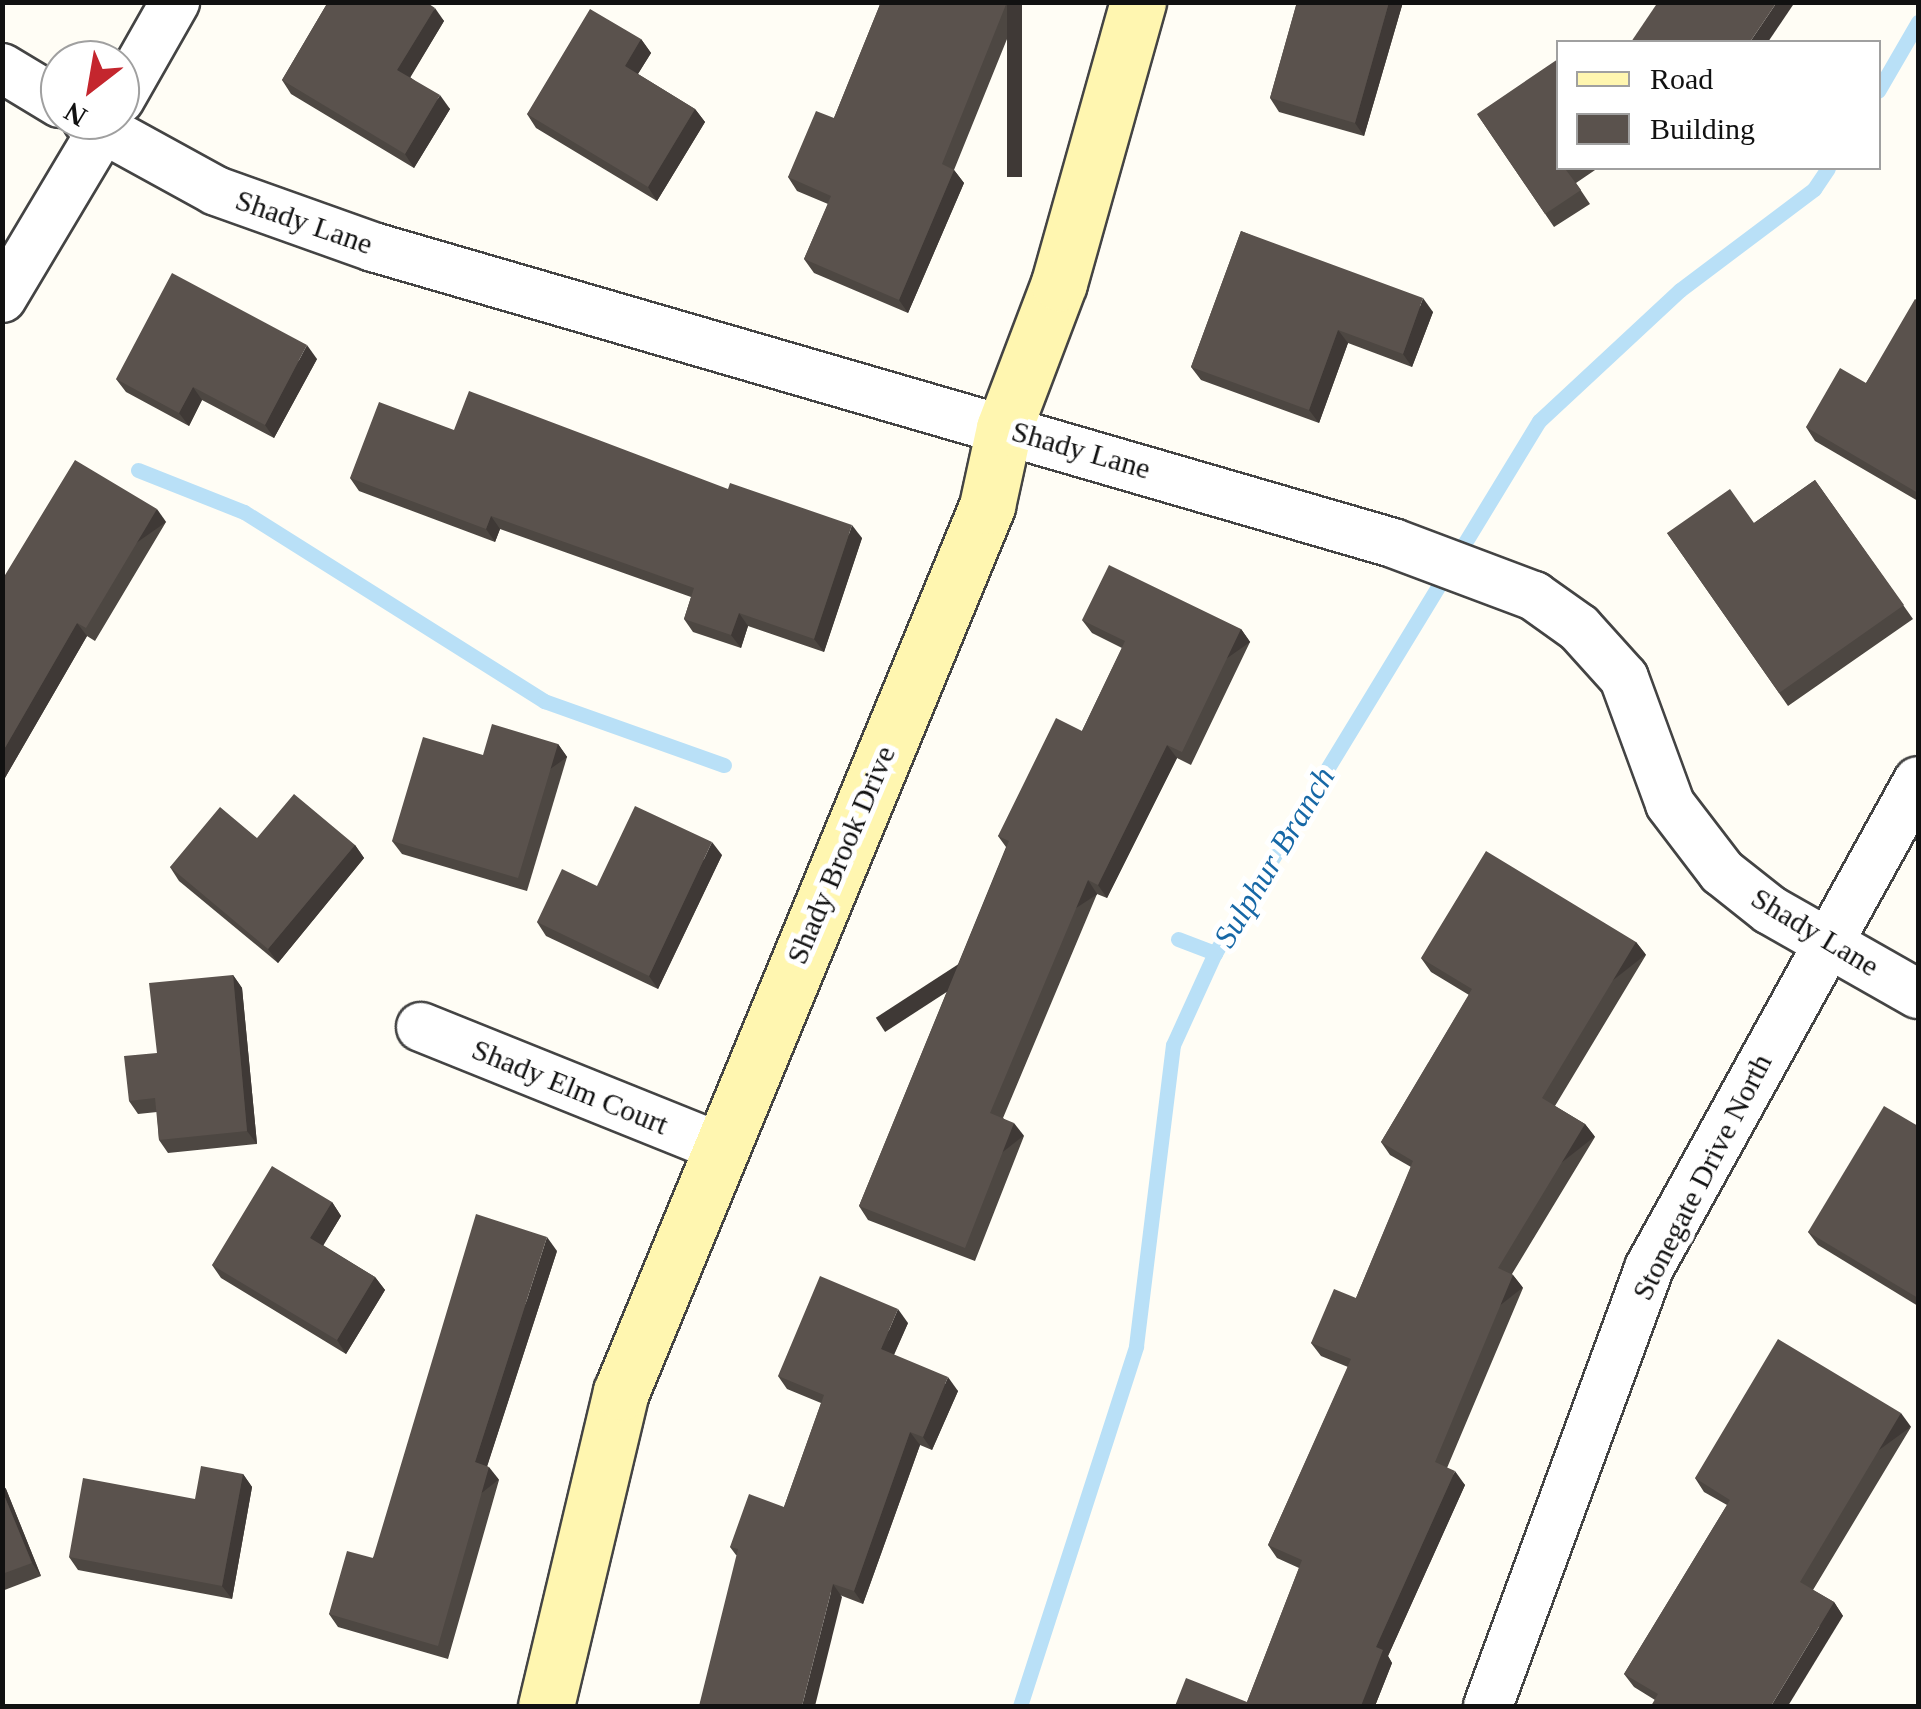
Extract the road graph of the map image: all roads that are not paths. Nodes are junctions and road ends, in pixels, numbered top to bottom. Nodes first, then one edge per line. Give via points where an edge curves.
1 (175, 2) edge
2 (1138, 2) edge
3 (140, 60) edge
4 (2, 68) edge
5 (40, 91) edge
6 (92, 140) edge
7 (140, 140) edge
8 (2, 298) edge
9 (1004, 428) junction
10 (1918, 781) edge
11 (1828, 942) junction
12 (1918, 994) edge
13 (421, 1027) dead end
14 (718, 1147) junction
15 (546, 1706) edge
16 (1488, 1706) edge

1 - 3 street
2 - 9 street, Shady Brook Drive via 1059,284
4 - 5 street
6 - 8 street
7 - 9 street, Shady Lane via 216,190 374,247
9 - 11 street, Shady Lane via 1393,543 1534,596 1579,628 1624,678 1670,804 1722,872 1770,910
9 - 14 street, Shady Brook Drive via 986,506
10 - 11 street, Stonegate Drive North
11 - 12 street, Shady Lane
11 - 16 street, Stonegate Drive North via 1648,1268
13 - 14 street, Shady Elm Court
14 - 15 street, Shady Brook Drive via 621,1392

